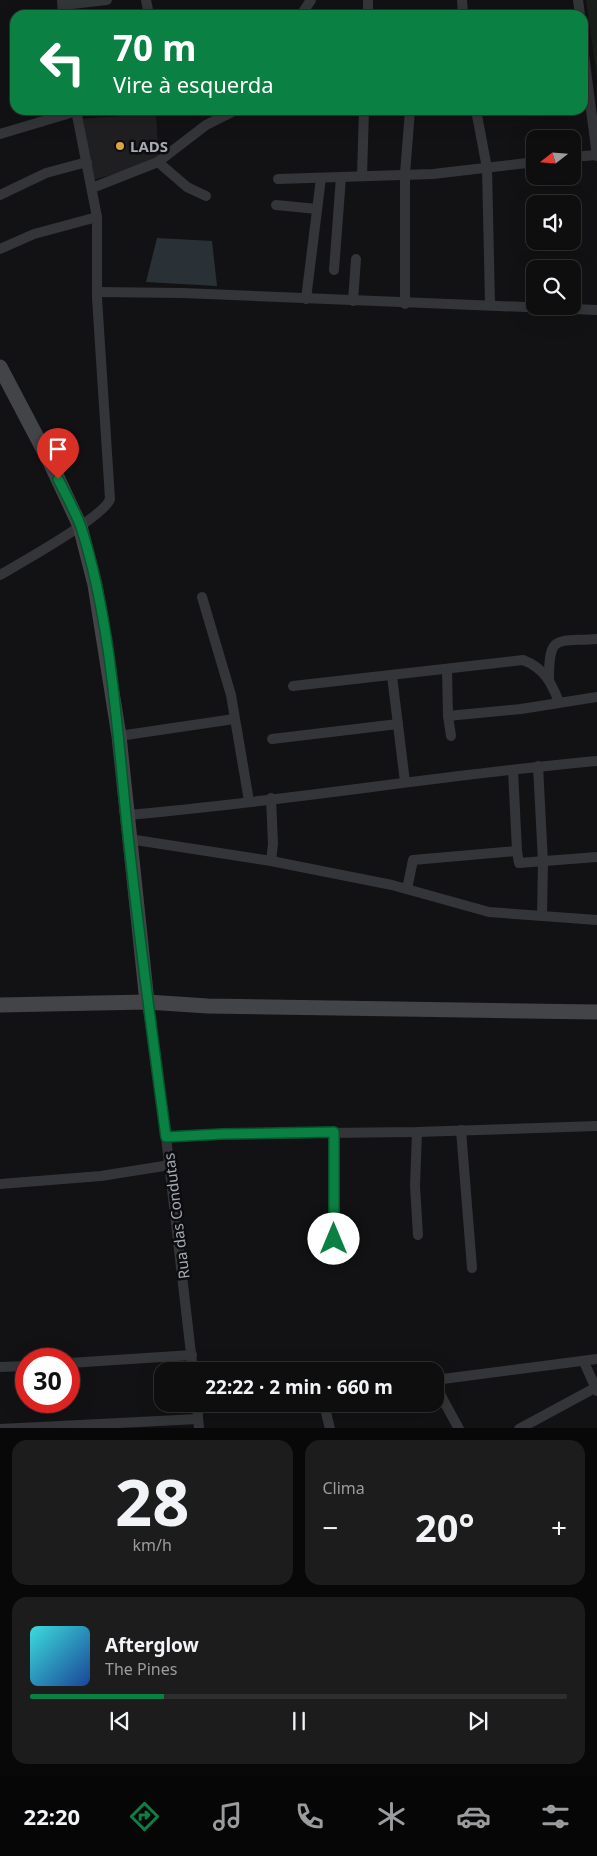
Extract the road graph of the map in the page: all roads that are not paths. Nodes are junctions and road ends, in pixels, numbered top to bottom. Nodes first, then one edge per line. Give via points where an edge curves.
1 (107, 0) edge
2 (63, 7) edge
3 (588, 85) edge
4 (60, 115) edge
5 (77, 115) edge
6 (227, 115) edge
7 (364, 115) edge
8 (410, 115) edge
9 (477, 115) edge
10 (0, 134) edge
11 (597, 155) edge
12 (581, 156) edge
13 (87, 162) junction
14 (158, 162) junction
15 (526, 163) edge
16 (487, 168) junction
17 (405, 174) junction
18 (362, 176) junction
19 (341, 177) junction
20 (278, 178) dead end
21 (322, 178) junction
22 (92, 188) junction
23 (0, 195) edge
24 (206, 196) dead end
25 (276, 205) dead end
26 (317, 209) junction
27 (97, 217) junction
28 (0, 249) edge
29 (356, 259) dead end
30 (334, 270) dead end
31 (97, 292) junction
32 (306, 299) junction
33 (353, 300) junction
34 (405, 304) junction
35 (490, 304) junction
36 (597, 310) edge
37 (0, 367) edge
38 (80, 526) junction
39 (0, 575) edge
40 (202, 596) dead end
41 (597, 639) edge
42 (446, 669) junction
43 (392, 676) junction
44 (549, 678) junction
45 (292, 686) dead end
46 (597, 697) edge
47 (559, 702) junction
48 (448, 716) junction
49 (234, 719) junction
50 (398, 724) junction
51 (119, 736) junction
52 (451, 736) dead end
53 (272, 739) dead end
54 (597, 761) edge
55 (538, 766) junction
56 (513, 770) junction
57 (405, 782) junction
58 (271, 798) junction
59 (249, 801) junction
60 (126, 815) junction
61 (129, 839) junction
62 (517, 851) junction
63 (597, 857) edge
64 (271, 861) junction
65 (543, 862) junction
66 (407, 889) junction
67 (542, 916) junction
68 (597, 920) edge
69 (147, 1002) junction
70 (0, 1005) edge
71 (597, 1012) edge
72 (597, 1126) edge
73 (461, 1130) junction
74 (334, 1132) junction
75 (417, 1132) junction
76 (166, 1137) junction
77 (170, 1165) junction
78 (0, 1184) edge
79 (418, 1235) dead end
80 (334, 1257) dead end
81 (472, 1268) dead end
82 (192, 1355) junction
83 (597, 1360) edge
84 (80, 1362) edge
85 (193, 1362) edge
86 (584, 1362) junction
87 (0, 1366) edge
88 (15, 1366) edge
89 (444, 1379) edge
90 (596, 1389) edge
91 (444, 1401) edge
92 (326, 1412) edge
93 (199, 1424) edge
94 (0, 1428) edge
95 (330, 1428) edge
96 (459, 1428) edge
97 (519, 1428) edge

1 - 2 street
3 - 11 street
4 - 10 street
5 - 13 street
6 - 14 street via 195,132
7 - 18 street
8 - 17 street
9 - 16 street
11 - 12 street
13 - 22 street
13 - 23 street via 46,173
14 - 22 street
14 - 24 street via 181,184
15 - 16 street
16 - 17 street
16 - 35 street
17 - 18 street
17 - 34 street
18 - 19 street
19 - 21 street
19 - 30 street
20 - 21 street
21 - 26 street
22 - 27 street
25 - 26 street
26 - 32 street
27 - 28 street via 34,234
27 - 31 street
29 - 33 street
31 - 32 street
31 - 38 street via 110,499 107,506
32 - 33 street
33 - 34 street
34 - 35 street
35 - 36 street
37 - 38 street, Rua das Condutas
38 - 39 street
38 - 51 street, Rua das Condutas via 95,585
40 - 49 street via 231,695
41 - 44 street via 561,642 553,646
42 - 43 street
42 - 44 street via 523,660
42 - 48 street
43 - 45 street
43 - 50 street
44 - 47 street
46 - 47 street
47 - 48 street
48 - 52 street
49 - 51 street
49 - 59 street
50 - 53 street
50 - 57 street
51 - 60 street, Rua das Condutas
54 - 55 street
55 - 56 street
55 - 65 street
56 - 57 street
56 - 62 street
57 - 58 street
58 - 59 street
58 - 64 street
59 - 60 street
60 - 61 street, Rua das Condutas
61 - 64 street
61 - 69 street, Rua das Condutas
62 - 65 street via 518,862 522,864
62 - 66 street via 413,860
63 - 65 street
64 - 66 street
65 - 67 street
66 - 67 street via 489,912
67 - 68 street
69 - 70 street
69 - 71 street via 208,1006
69 - 76 street, Rua das Condutas
72 - 73 street
73 - 75 street
73 - 81 street
74 - 75 street
74 - 76 street
74 - 80 street
75 - 79 street
76 - 77 street, Rua das Condutas
77 - 78 street via 101,1176
77 - 82 street, Rua das Condutas
82 - 84 street
82 - 85 street, Rua das Condutas
83 - 86 street
86 - 89 street
86 - 90 street
87 - 88 street
90 - 97 street
91 - 96 street
92 - 95 street
93 - 94 street

